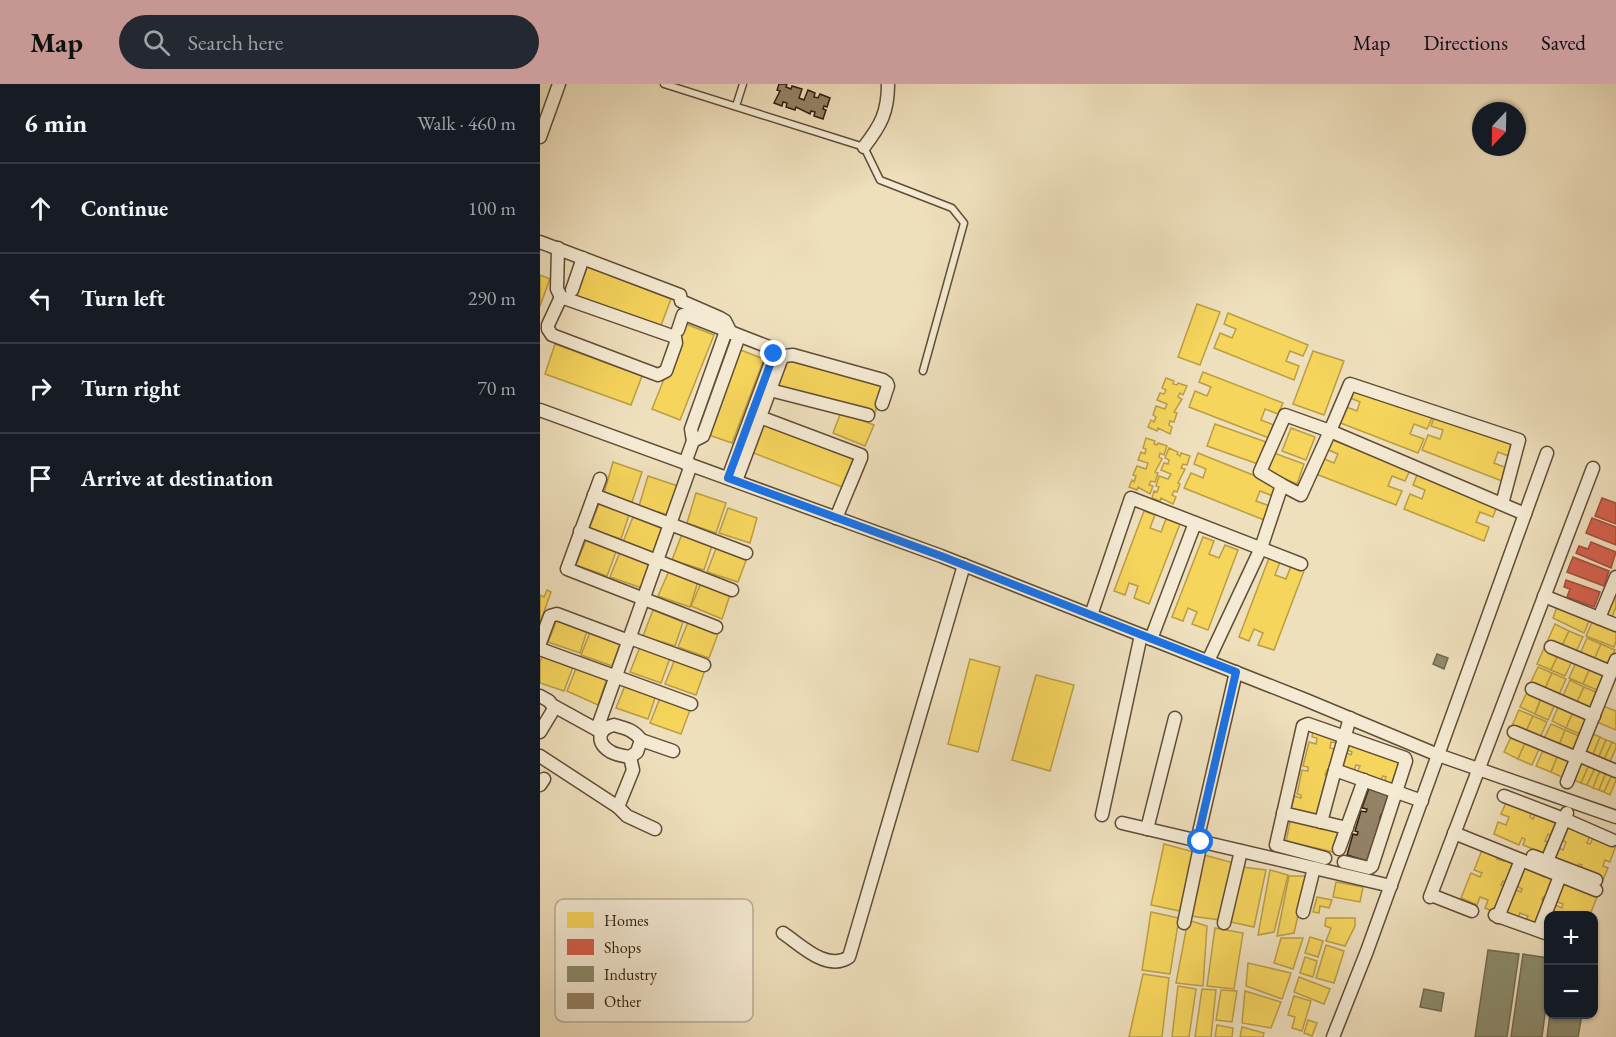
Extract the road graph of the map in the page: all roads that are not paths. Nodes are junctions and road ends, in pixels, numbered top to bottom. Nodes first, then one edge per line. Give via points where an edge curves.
1 (560, 84) edge
2 (664, 84) edge
3 (743, 84) edge
4 (888, 84) edge
5 (736, 106) junction
6 (540, 137) edge
7 (864, 147) junction
8 (540, 242) edge
9 (558, 248) junction
10 (583, 258) junction
11 (573, 290) dead end
12 (561, 297) junction
13 (681, 302) junction
14 (673, 332) junction
15 (732, 333) junction
16 (923, 371) dead end
17 (770, 390) junction
18 (882, 404) dead end
19 (540, 410) edge
20 (868, 415) dead end
21 (760, 417) junction
22 (1330, 431) junction
23 (1546, 453) dead end
24 (688, 464) junction
25 (1593, 468) dead end
26 (600, 479) dead end
27 (732, 480) junction
28 (1282, 485) junction
29 (594, 495) junction
30 (1502, 504) junction
31 (1525, 514) junction
32 (836, 518) junction
33 (1195, 522) junction
34 (671, 524) junction
35 (580, 531) junction
36 (1261, 548) junction
37 (746, 553) dead end
38 (657, 561) junction
39 (1301, 564) dead end
40 (964, 565) junction
41 (1616, 577) edge
42 (732, 590) dead end
43 (1544, 596) junction
44 (644, 599) junction
45 (1091, 615) junction
46 (1599, 618) junction
47 (1616, 625) edge
48 (716, 627) dead end
49 (1146, 637) junction
50 (630, 639) junction
51 (540, 643) edge
52 (1551, 647) dead end
53 (540, 649) edge
54 (1616, 660) edge
55 (1208, 661) junction
56 (704, 665) dead end
57 (1236, 672) junction
58 (1611, 672) junction
59 (616, 677) junction
60 (1532, 689) dead end
61 (540, 696) edge
62 (691, 704) dead end
63 (555, 707) junction
64 (1594, 716) junction
65 (1175, 718) dead end
66 (1350, 718) junction
67 (599, 730) junction
68 (540, 732) edge
69 (1514, 732) dead end
70 (1344, 736) junction
71 (640, 740) junction
72 (673, 751) dead end
73 (1438, 755) junction
74 (540, 756) edge
75 (630, 757) junction
76 (1577, 757) junction
77 (1477, 769) junction
78 (1335, 770) junction
79 (1616, 771) edge
80 (1364, 780) junction
81 (1567, 782) dead end
82 (1396, 792) junction
83 (1504, 796) dead end
84 (1422, 801) junction
85 (1572, 801) junction
86 (618, 807) junction
87 (1283, 813) junction
88 (1102, 815) dead end
89 (1616, 817) edge
90 (1564, 819) junction
91 (1321, 822) junction
92 (1122, 823) dead end
93 (1347, 828) junction
94 (655, 829) dead end
95 (1147, 829) junction
96 (1455, 830) junction
97 (1612, 840) dead end
98 (1199, 841) junction
99 (1339, 849) dead end
100 (1241, 851) junction
101 (1325, 858) dead end
102 (1521, 860) junction
103 (1547, 861) junction
104 (1344, 862) dead end
105 (1314, 868) junction
106 (1560, 876) junction
107 (1390, 886) junction
108 (1472, 911) dead end
109 (1550, 911) edge
110 (1303, 912) dead end
111 (1184, 923) dead end
112 (1224, 923) dead end
113 (1544, 932) edge
114 (783, 933) dead end
115 (1333, 1037) edge

1 - 6 street
2 - 5 lane
3 - 5 lane
4 - 7 street via 880,127
5 - 7 lane
7 - 16 lane via 880,180 952,208 964,223
8 - 9 street
9 - 10 street
9 - 12 street via 556,282
10 - 11 street
10 - 13 street via 680,295
12 - 14 street
12 - 14 street via 548,325 549,332 658,375 666,371 676,343
13 - 14 street
13 - 15 street via 725,321
14 - 15 street via 685,315
15 - 24 street via 703,434 693,441
15 - 27 street via 775,351
17 - 18 street via 781,360 794,356 888,383
17 - 20 street
17 - 21 street
19 - 24 street
21 - 27 street
21 - 32 street via 861,455
22 - 28 street via 1301,495
22 - 28 street via 1285,415 1260,472
22 - 30 street
22 - 30 street via 1350,384 1519,440
23 - 31 street
24 - 27 street
24 - 34 street
25 - 43 street
26 - 29 street
27 - 32 street
28 - 36 street
29 - 34 street
29 - 35 street
30 - 31 street
31 - 73 street
32 - 40 street
33 - 36 street
33 - 45 street via 1131,498
33 - 49 street
34 - 37 street
34 - 38 street
35 - 38 street
35 - 44 street via 567,569
36 - 39 street
36 - 55 street
38 - 42 street
38 - 44 street
40 - 45 street
40 - 114 street via 849,957 833,962 819,958
41 - 46 street
43 - 46 street
43 - 77 street
44 - 48 street
44 - 50 street
45 - 49 street
46 - 47 street
49 - 55 street
49 - 88 street
50 - 51 street via 556,614 550,616
50 - 56 street
50 - 59 street
52 - 58 street
53 - 59 street
54 - 58 street
55 - 57 street
57 - 66 street
57 - 98 street
58 - 64 street
59 - 62 street
59 - 67 street
60 - 64 street
61 - 63 street
63 - 67 street
63 - 68 street
64 - 76 street
65 - 95 street
66 - 70 street
66 - 73 street
67 - 71 street via 614,725 637,734
67 - 75 street via 600,739 612,753
69 - 76 street
70 - 78 street
70 - 82 street via 1405,758
70 - 87 street via 1308,724 1303,726
71 - 72 street
71 - 75 street via 637,752
73 - 77 street
73 - 84 street
74 - 86 street
75 - 86 street via 633,770
76 - 79 street
76 - 81 street
77 - 85 street
77 - 96 street
78 - 80 street
78 - 91 street
80 - 82 street
80 - 93 street
82 - 84 street
82 - 104 street via 1372,866
83 - 90 street
84 - 107 street
85 - 89 street
85 - 90 street
86 - 94 street via 627,816
87 - 91 street
87 - 101 street via 1276,845
90 - 97 street
90 - 103 street
91 - 93 street
92 - 95 street
93 - 99 street
95 - 98 street
96 - 102 street
96 - 103 street
96 - 108 street via 1430,896
98 - 100 street
98 - 111 street
100 - 105 street
100 - 112 street
102 - 106 street
102 - 113 street via 1497,916
103 - 106 street via 1596,885
105 - 107 street
105 - 110 street
106 - 109 street
107 - 115 street

